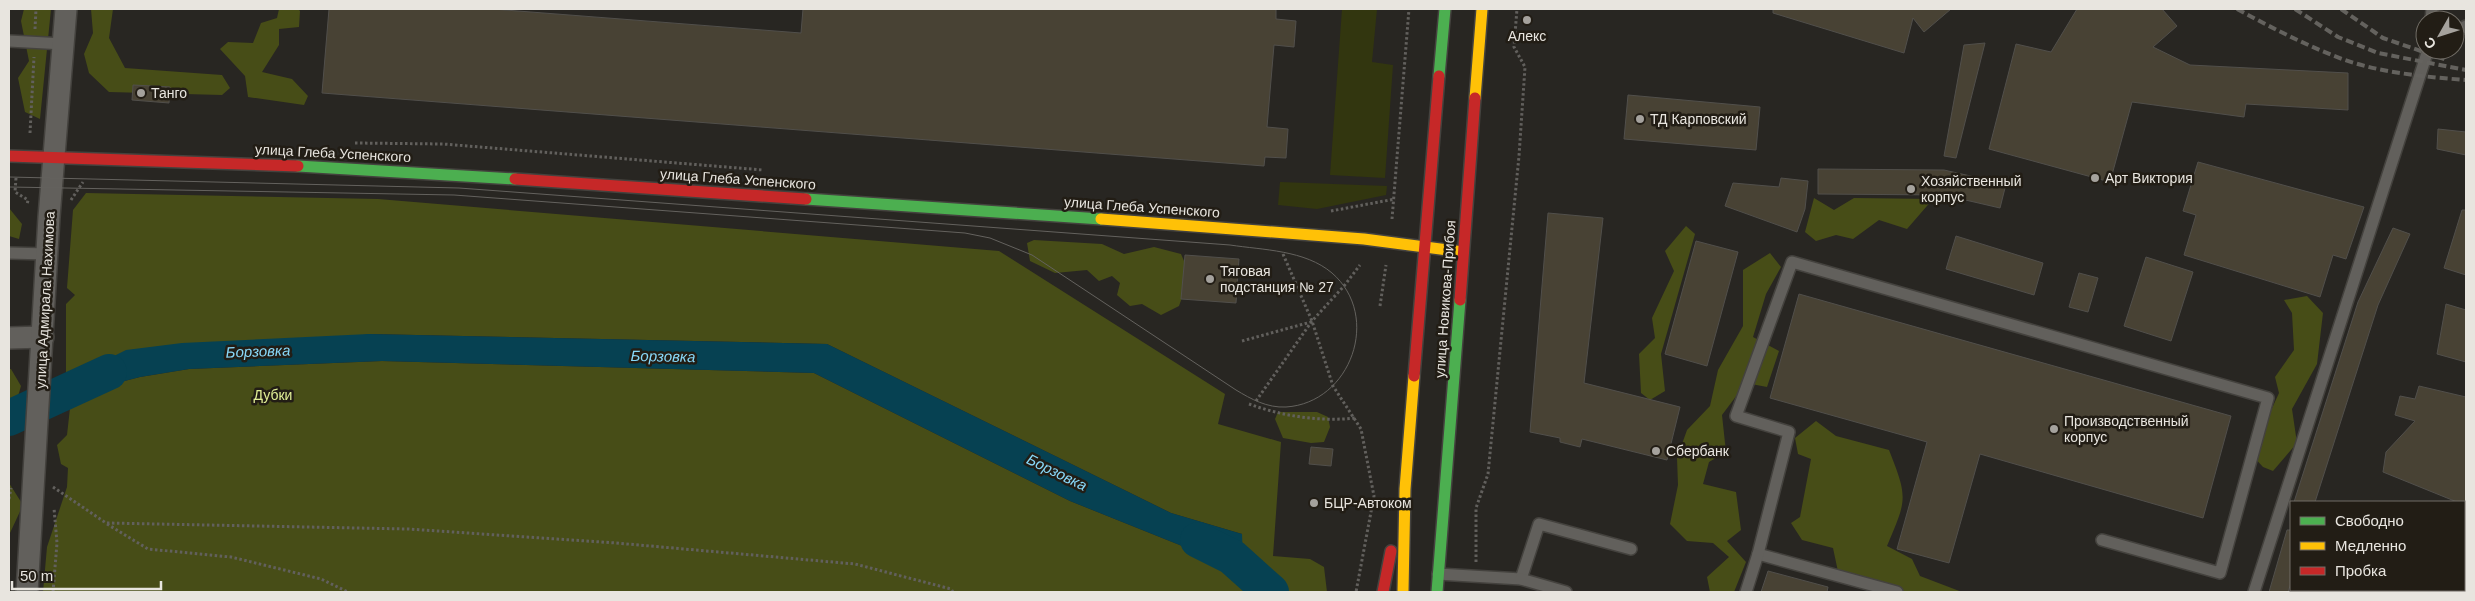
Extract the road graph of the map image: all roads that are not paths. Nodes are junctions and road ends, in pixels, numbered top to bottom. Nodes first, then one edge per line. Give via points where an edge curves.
1 (66, 9) edge
2 (1445, 9) edge
3 (1482, 9) edge
4 (9, 41) edge
5 (64, 44) junction
6 (2425, 60) edge
7 (9, 156) edge
8 (55, 158) junction
9 (1425, 248) junction
10 (1463, 252) junction
11 (9, 253) edge
12 (47, 254) junction
13 (43, 337) junction
14 (9, 338) edge
15 (1405, 489) junction
16 (2102, 540) dead end
17 (1630, 549) dead end
18 (1758, 554) junction
19 (1438, 574) junction
20 (1521, 579) junction
21 (27, 592) edge
22 (1383, 592) edge
23 (1403, 592) edge
24 (1437, 592) edge
25 (1566, 592) edge
26 (1746, 592) edge
27 (1897, 592) edge
28 (2254, 592) edge

1 - 5 street, улица Адмирала Нахимова
2 - 9 street, улица Новикова-Прибоя
3 - 10 street, улица Новикова-Прибоя
4 - 5 lane
5 - 8 street, улица Адмирала Нахимова
6 - 28 lane
7 - 8 street, улица Глеба Успенского
8 - 9 street, улица Глеба Успенского via 335,167 1263,230
8 - 12 street, улица Адмирала Нахимова
9 - 10 street, улица Глеба Успенского
9 - 15 street, улица Новикова-Прибоя
10 - 19 street, улица Новикова-Прибоя
11 - 12 lane
12 - 13 street, улица Адмирала Нахимова
13 - 14 street
13 - 21 street, улица Адмирала Нахимова
15 - 22 street
15 - 23 street, улица Новикова-Прибоя
16 - 18 lane via 2220,572 2268,398 1792,262 1736,416 1789,432
17 - 20 lane via 1539,524
18 - 26 lane
18 - 27 lane
19 - 20 lane
19 - 24 street, улица Новикова-Прибоя
20 - 25 lane

